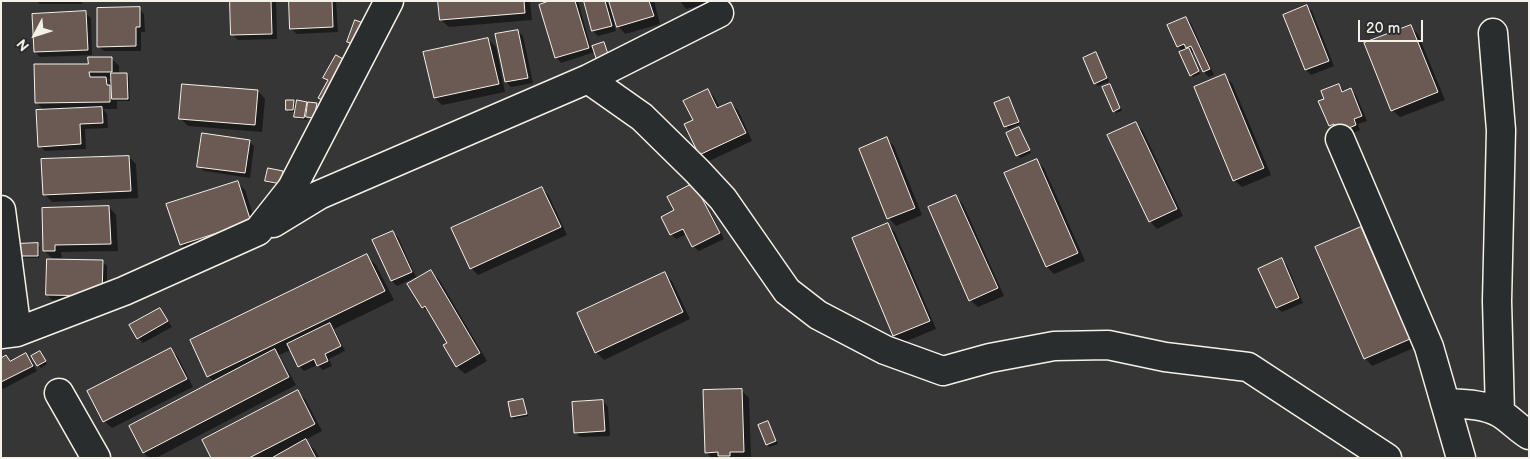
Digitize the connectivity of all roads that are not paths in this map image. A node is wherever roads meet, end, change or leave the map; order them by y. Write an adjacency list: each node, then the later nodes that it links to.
1 (389, 1): 7 (street)
2 (719, 13): 4 (street)
3 (1493, 33): 11 (street)
4 (588, 80): 7 (street); 14 (street)
5 (1340, 139): 10 (street)
6 (1, 210): 8 (street)
7 (258, 231): 8 (street)
8 (9, 333)
9 (59, 393): 13 (street)
10 (1445, 403): 11 (street); 15 (street)
11 (1500, 413): 12 (street)
12 (1529, 435)
13 (96, 458)
14 (1387, 458)
15 (1461, 458)

